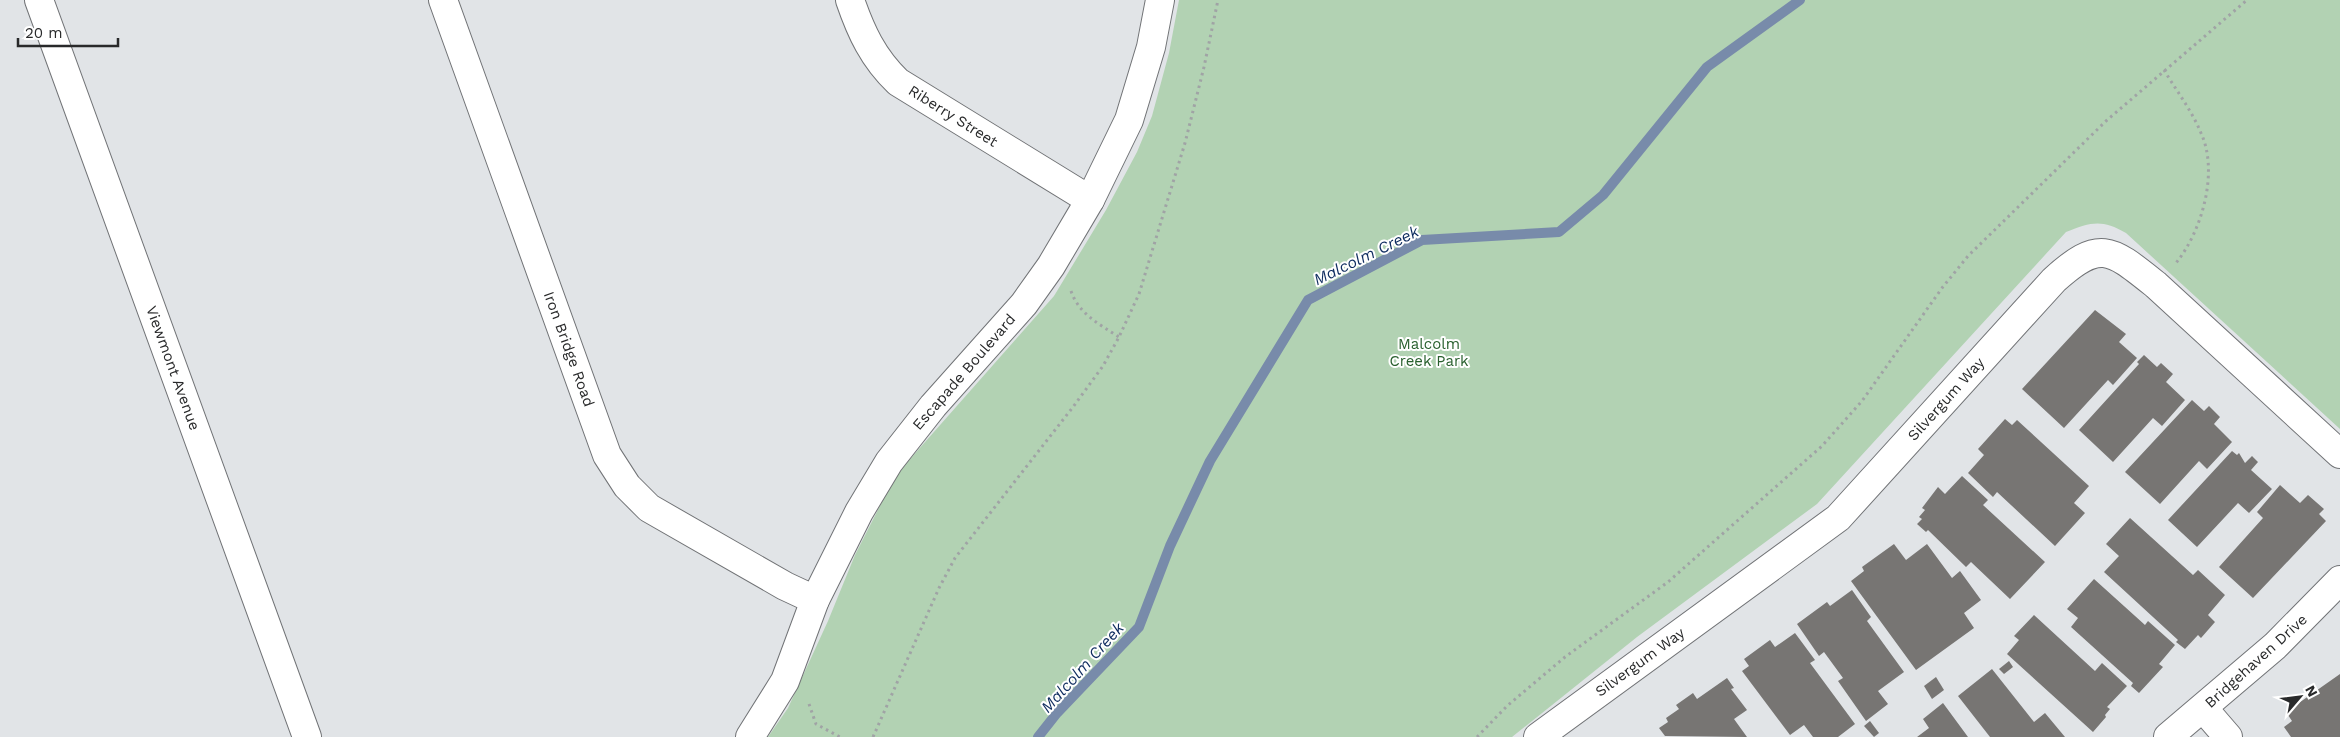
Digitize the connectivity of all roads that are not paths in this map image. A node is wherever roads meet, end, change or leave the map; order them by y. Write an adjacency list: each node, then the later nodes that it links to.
1 (39, 0): 10 (street, Viewmont Avenue)
2 (443, 0): 8 (street, Iron Bridge Road)
3 (850, 0): 5 (street, Riberry Street)
4 (1160, 0): 5 (street, Escapade Boulevard)
5 (1090, 200): 8 (street, Escapade Boulevard)
6 (2340, 454): 12 (street, Silvergum Way)
7 (2340, 580): 9 (street, Bridgehaven Drive)
8 (816, 600): 11 (street, Escapade Boulevard)
9 (2203, 708): 13 (street, Bridgehaven Drive); 14 (street)
10 (307, 737)
11 (750, 737)
12 (1538, 737)
13 (2168, 737)
14 (2228, 737)

